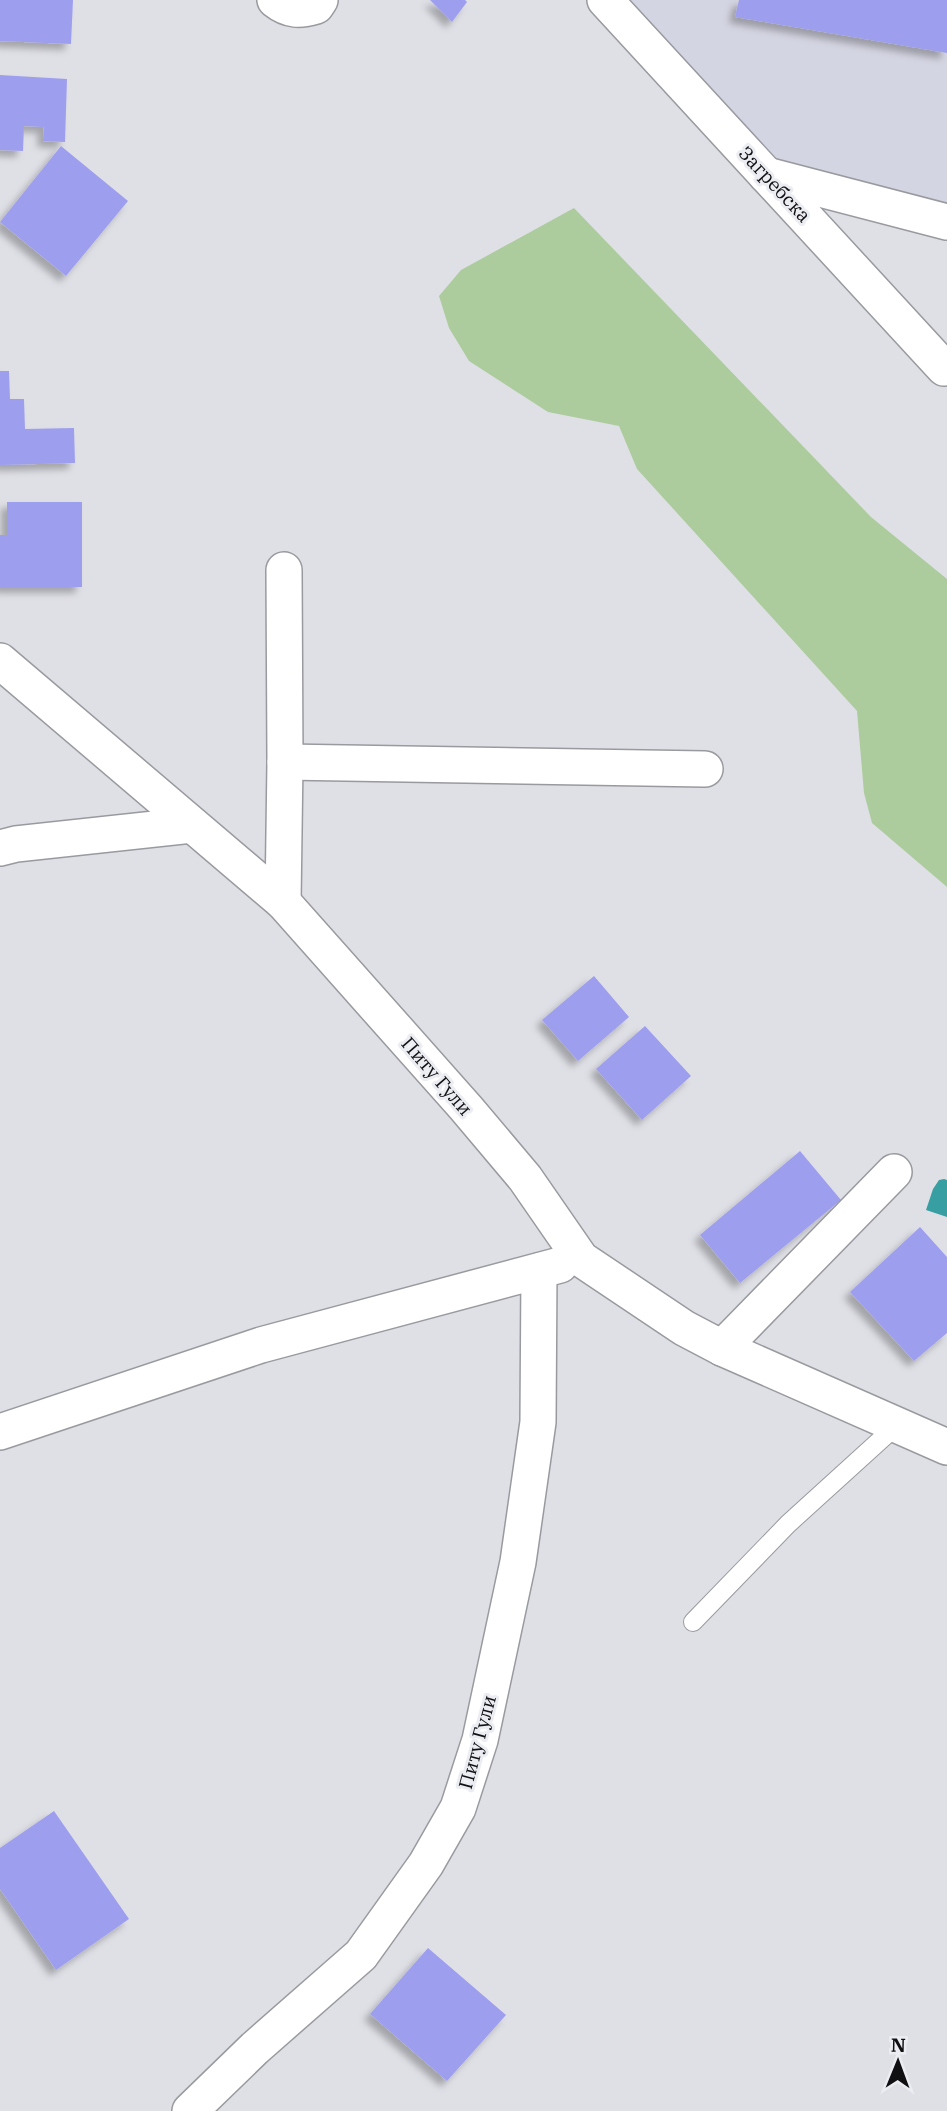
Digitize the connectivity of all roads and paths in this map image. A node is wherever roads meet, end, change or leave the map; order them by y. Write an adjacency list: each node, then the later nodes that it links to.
1 (275, 0): 2 (street)
2 (320, 0)
3 (605, 0): 4 (street, Загребска)
4 (766, 175): 5 (street); 6 (street, Загребска)
5 (947, 222)
6 (944, 368)
7 (284, 570): 9 (street)
8 (0, 662): 11 (street, Питу Гули)
9 (285, 762): 10 (street); 13 (street)
10 (705, 769)
11 (192, 825): 12 (street); 13 (street, Питу Гули)
12 (0, 848)
13 (283, 902): 15 (street, Питу Гули)
14 (894, 1172): 17 (street)
15 (581, 1259): 16 (street); 17 (street, Питу Гули)
16 (539, 1271): 19 (street); 22 (street, Питу Гули)
17 (722, 1348): 18 (street, Питу Гули)
18 (897, 1424): 20 (street, Питу Гули); 21 (lane)
19 (0, 1432)
20 (947, 1447)
21 (693, 1622)
22 (190, 2111)

